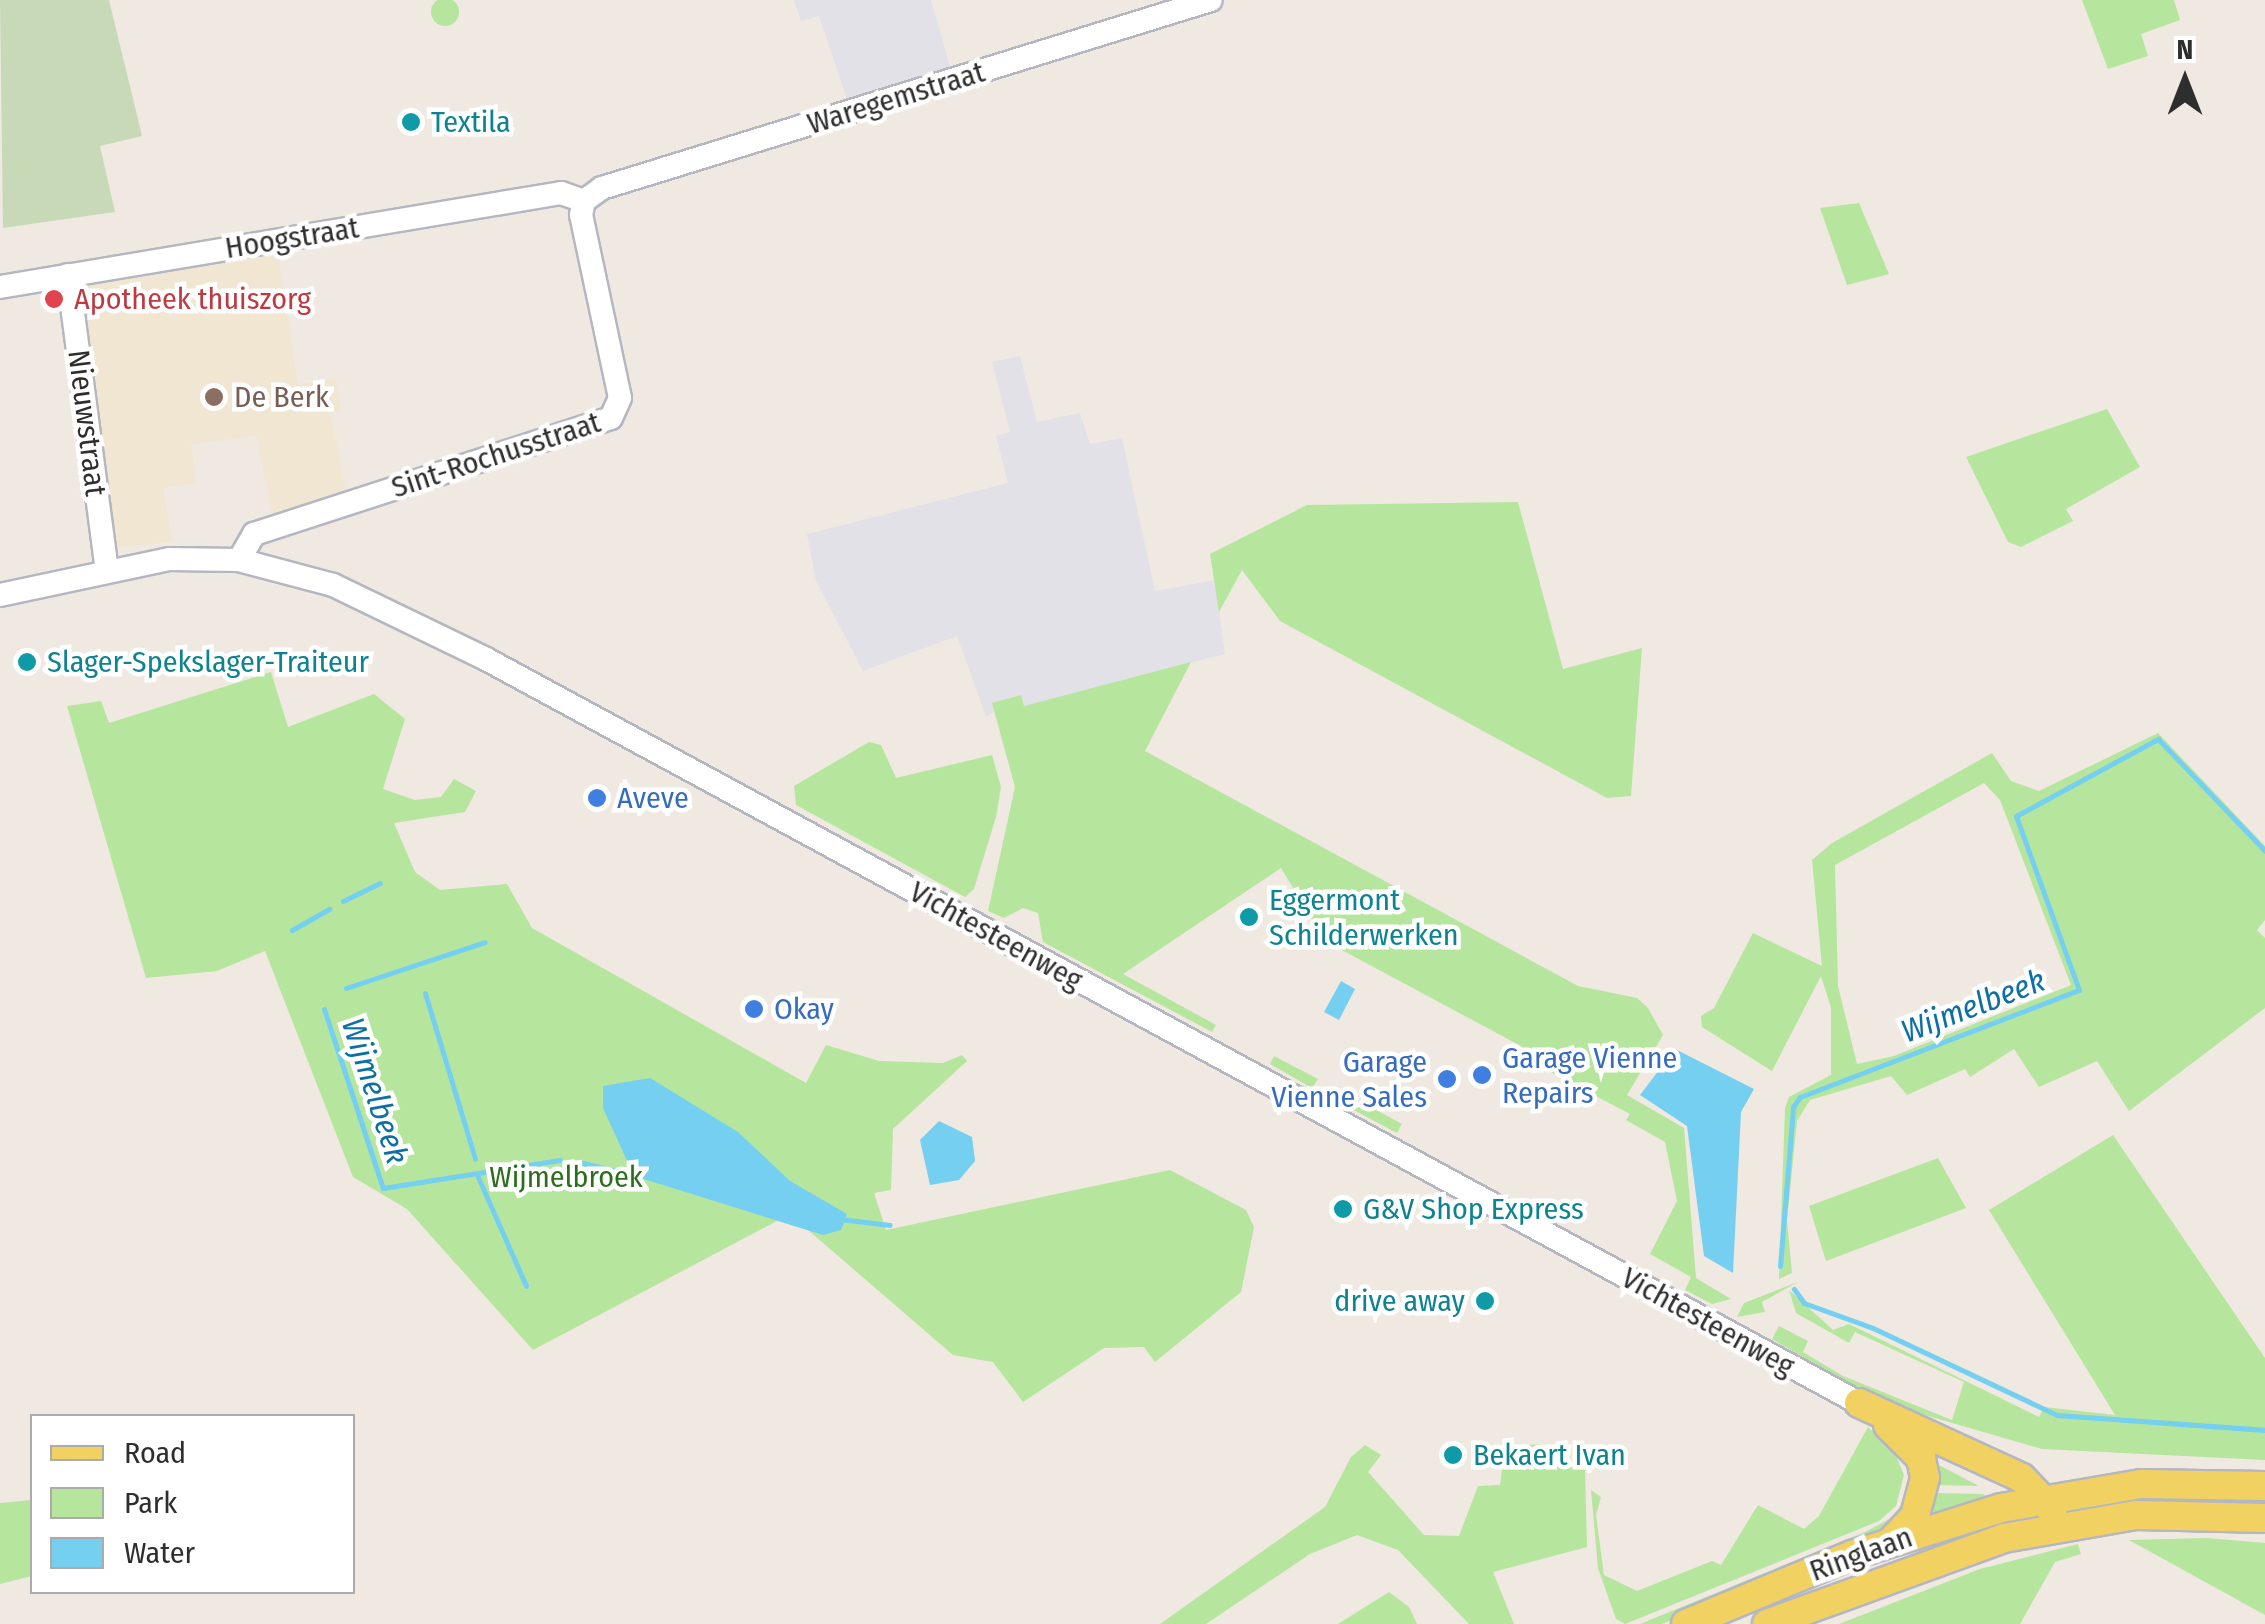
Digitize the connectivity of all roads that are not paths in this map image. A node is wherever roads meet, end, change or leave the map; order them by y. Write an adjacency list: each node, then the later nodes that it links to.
1 (1211, 0): 2 (street, Waregemstraat)
2 (584, 201): 3 (street, Hoogstraat); 5 (street, Sint-Rochusstraat)
3 (68, 275): 4 (street, Hoogstraat); 6 (street, Nieuwstraat)
4 (0, 287)
5 (239, 560): 6 (street, Vichtesteenweg); 8 (street, Vichtesteenweg)
6 (107, 570): 7 (street, Vichtesteenweg)
7 (0, 595)
8 (1859, 1404): 10 (main road); 13 (main road)
9 (2265, 1486): 10 (main road)
10 (2040, 1500): 12 (main road); 13 (main road, Ringlaan)
11 (2265, 1518): 12 (main road)
12 (2071, 1524): 15 (main road, Ringlaan)
13 (1892, 1541): 14 (main road, Ringlaan)
14 (1686, 1624)
15 (1767, 1624)

